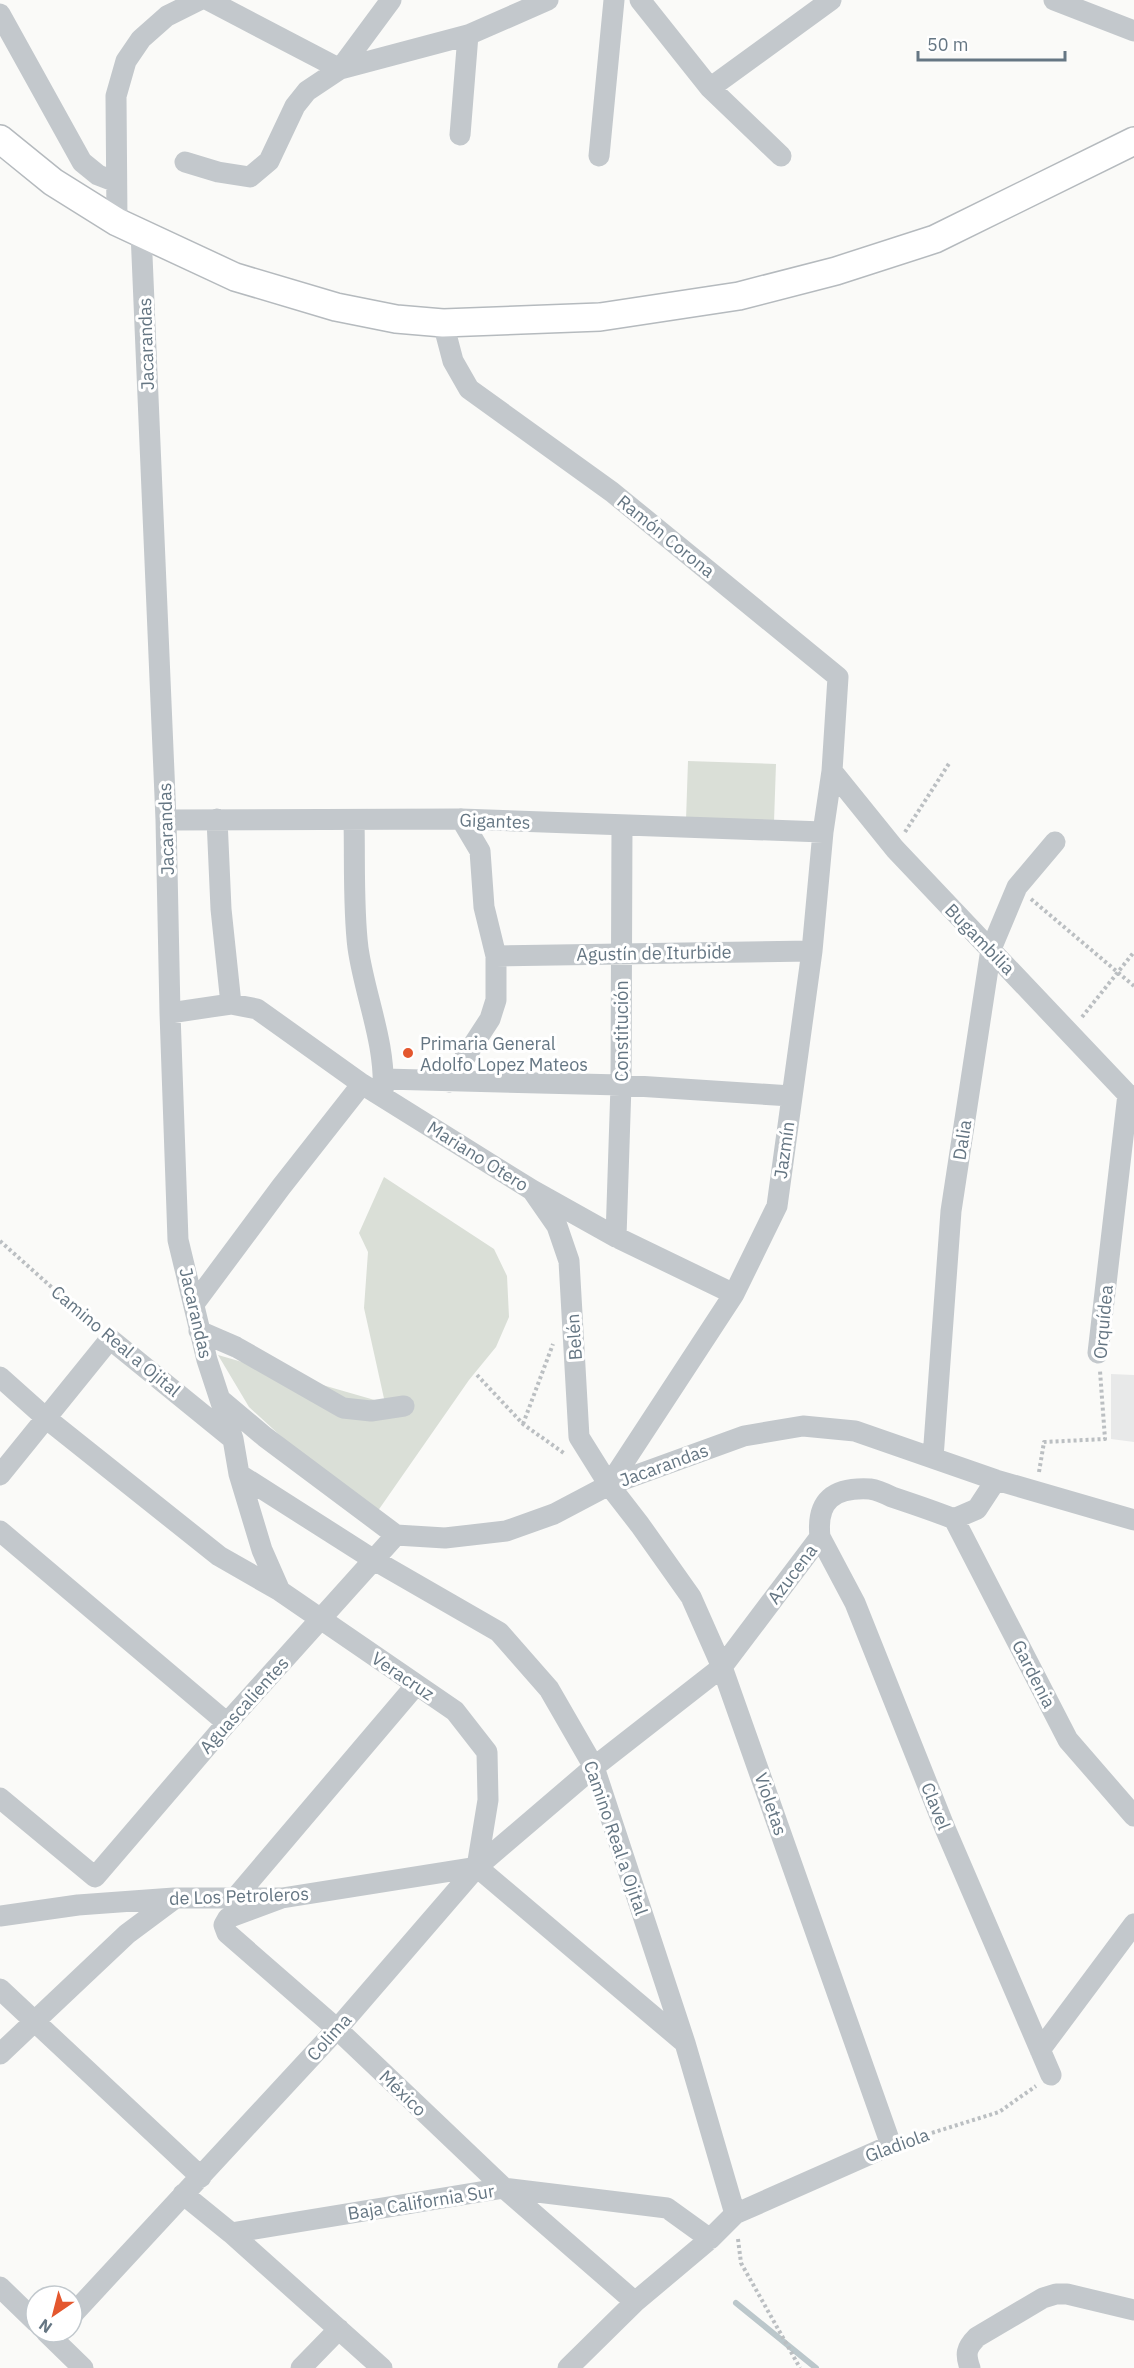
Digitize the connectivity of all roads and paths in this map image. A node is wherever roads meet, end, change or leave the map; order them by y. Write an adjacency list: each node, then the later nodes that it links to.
1 (199, 0): 20 (street, Jacarandas)
2 (207, 0): 12 (street)
3 (391, 0): 12 (street)
4 (548, 0): 11 (street)
5 (614, 0): 17 (street)
6 (640, 0): 13 (street)
7 (831, 0): 13 (street)
8 (1054, 0): 10 (street)
9 (0, 14): 20 (street)
10 (1134, 31)
11 (468, 35): 12 (street); 14 (street)
12 (340, 69): 19 (street)
13 (710, 88): 18 (street)
14 (460, 135)
15 (0, 139): 21 (main road)
16 (1134, 141): 22 (main road)
17 (599, 156)
18 (781, 156)
19 (185, 162)
20 (116, 183): 21 (street, Jacarandas)
21 (129, 227): 22 (main road); 27 (street, Jacarandas)
22 (442, 323): 24 (street, Ramón Corona)
23 (950, 762): 32 (path)
24 (832, 771): 30 (street, Jazmín); 32 (street, Bugambilia)
25 (217, 819): 27 (street, Gigantes); 28 (street, Gigantes); 41 (street)
26 (461, 819): 28 (street, Gigantes); 29 (street, Gigantes); 38 (street)
27 (166, 820): 42 (street, Jacarandas)
28 (354, 820): 47 (street)
29 (622, 825): 30 (street, Gigantes); 37 (street, Constitución)
30 (823, 831): 35 (street, Jazmín)
31 (1054, 842): 33 (street, Dalia)
32 (895, 849): 34 (street, Bugambilia)
33 (1017, 887): 34 (street, Dalia); 39 (path)
34 (991, 949): 43 (street, Bugambilia); 67 (street, Dalia)
35 (812, 951): 37 (street, Agustín de Iturbide); 48 (street, Jazmín)
36 (1134, 952): 39 (path)
37 (621, 953): 38 (street, Agustín de Iturbide); 46 (street, Constitución)
38 (496, 956): 44 (street)
39 (1117, 972): 40 (path); 43 (path)
40 (1134, 986)
41 (231, 1004): 42 (street, Mariano Otero); 45 (street, Mariano Otero)
42 (170, 1013): 54 (street, Jacarandas)
43 (1070, 1032): 49 (street, Bugambilia)
44 (449, 1082): 46 (street); 47 (street)
45 (362, 1084): 47 (street, Mariano Otero); 54 (street)
46 (621, 1085): 48 (street); 51 (street, Constitución)
47 (384, 1088): 50 (street, Mariano Otero)
48 (791, 1096): 53 (street, Jazmín)
49 (1131, 1098): 58 (street, Orquídea)
50 (532, 1190): 51 (street, Mariano Otero); 71 (street, Belén)
51 (616, 1237): 53 (street, Mariano Otero)
52 (0, 1241): 57 (path, Camino Real a Ojital)
53 (734, 1294): 71 (street, Jazmín)
54 (194, 1304): 55 (street, Jacarandas)
55 (199, 1331): 61 (street, Jacarandas); 62 (street)
56 (556, 1338): 64 (path)
57 (110, 1339): 63 (street); 65 (street, Camino Real a Ojital)
58 (1098, 1353): 72 (path, Orquídea)
59 (477, 1375): 64 (path)
60 (0, 1377): 63 (street, Veracruz)
61 (221, 1400): 65 (street); 76 (street)
62 (404, 1406)
63 (47, 1419): 69 (street); 79 (street, Veracruz)
64 (523, 1424): 66 (path)
65 (233, 1439): 68 (street)
66 (571, 1458)
67 (933, 1458): 70 (street, Jacarandas); 71 (street, Jacarandas)
68 (239, 1474): 78 (street, Camino Real a Ojital); 79 (street)
69 (0, 1475)
70 (996, 1480): 72 (street, Jacarandas); 73 (street)
71 (609, 1485): 76 (street, Jacarandas); 81 (street, Violetas)
72 (1036, 1491): 74 (street, Jacarandas)
73 (954, 1519): 77 (street, Azucena); 86 (street, Gardenia)
74 (1134, 1520)
75 (0, 1532): 83 (street)
76 (396, 1535): 78 (street, Aguascalientes)
77 (820, 1537): 81 (street, Azucena); 97 (street, Clavel)
78 (374, 1560): 80 (street, Aguascalientes); 84 (street, Camino Real a Ojital)
79 (280, 1591): 80 (street, Veracruz)
80 (321, 1620): 82 (street, Veracruz); 83 (street, Aguascalientes)
81 (722, 1666): 84 (street, Azucena); 100 (street, Violetas)
82 (416, 1685): 87 (street, Veracruz); 88 (street)
83 (227, 1723): 85 (street, Aguascalientes)
84 (594, 1767): 87 (street, Colima); 96 (street, Camino Real a Ojital)
85 (0, 1798)
86 (1134, 1816)
87 (477, 1867): 90 (street, de Los Petroleros); 95 (street, Colima); 96 (street)
88 (236, 1897): 89 (street, de Los Petroleros); 90 (street, de Los Petroleros)
89 (174, 1898): 91 (street, de Los Petroleros); 94 (street)
90 (282, 1898): 95 (street, México)
91 (0, 1916)
92 (1134, 1924): 97 (street)
93 (0, 1989): 94 (street)
94 (33, 2023): 98 (street); 101 (street)
95 (337, 2029): 101 (street, Colima); 102 (street, México)
96 (685, 2043): 104 (street, Camino Real a Ojital)
97 (1040, 2050): 99 (street, Clavel)
98 (0, 2054)
99 (1051, 2075): 100 (path, Gladiola)
100 (891, 2145): 104 (street, Gladiola)
101 (201, 2177): 103 (street, Colima)
102 (504, 2188): 105 (street, Baja California Sur); 106 (street, Baja California Sur); 109 (street, México)
103 (183, 2194): 105 (street); 108 (street, Colima)
104 (737, 2212): 106 (street); 118 (path)
105 (231, 2233): 112 (street)
106 (710, 2240): 109 (street)
107 (0, 2287): 110 (street)
108 (84, 2302)
109 (635, 2302): 117 (street)
110 (24, 2310)
111 (1134, 2310): 119 (street)
112 (339, 2329): 115 (street); 116 (street)
113 (60, 2344): 114 (street)
114 (83, 2368)
115 (301, 2368)
116 (382, 2368)
117 (568, 2368)
118 (800, 2368)
119 (970, 2368)

